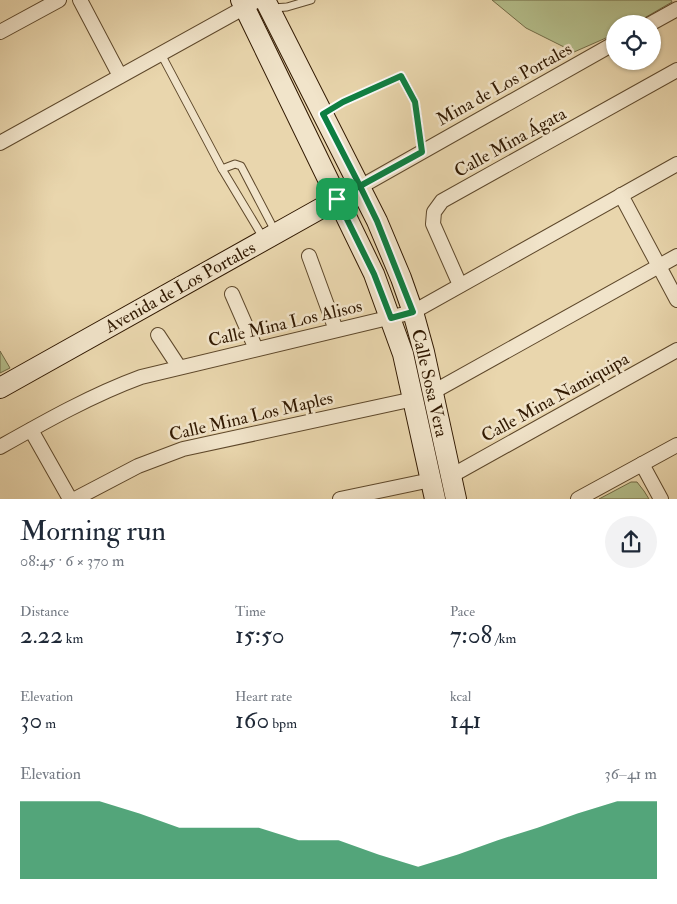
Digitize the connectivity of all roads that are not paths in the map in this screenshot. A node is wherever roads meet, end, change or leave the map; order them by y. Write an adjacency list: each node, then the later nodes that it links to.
1 (59, 0): 7 (street)
2 (80, 0): 11 (street)
3 (311, 0): 4 (lane)
4 (255, 3): 9 (street); 12 (main road, Calle Sosa Vera); 19 (main road)
5 (677, 9): 6 (street)
6 (661, 18)
7 (0, 32)
8 (606, 49): 14 (street, Mina de Los Portales)
9 (161, 54): 11 (street); 16 (lane)
10 (677, 70): 24 (street, Calle Mina Ágata)
11 (120, 76): 13 (street)
12 (323, 114): 14 (lane); 17 (main road, Calle Sosa Vera)
13 (0, 143)
14 (422, 152): 17 (street, Mina de Los Portales)
15 (677, 164): 18 (street, Calle Mina Los Alisos)
16 (222, 169): 20 (lane); 20 (lane)
17 (360, 186): 19 (main road, Avenida de Los Portales); 27 (main road, Calle Sosa Vera)
18 (621, 195): 23 (street); 24 (street, Calle Mina Los Alisos)
19 (337, 199): 20 (main road, Avenida de Los Portales); 28 (main road)
20 (270, 236): 34 (main road, Avenida de Los Portales)
21 (309, 256): 29 (street)
22 (677, 256): 23 (street)
23 (658, 267): 26 (street); 35 (street)
24 (460, 285): 27 (street, Calle Mina Los Alisos)
25 (232, 294): 31 (street)
26 (677, 300)
27 (413, 312): 28 (street, Calle Mina Los Alisos); 35 (main road, Calle Sosa Vera)
28 (391, 318): 29 (street, Calle Mina Los Alisos); 36 (main road)
29 (336, 330): 31 (street, Calle Mina Los Alisos)
30 (158, 335): 33 (street)
31 (256, 349): 33 (street, Calle Mina Los Alisos)
32 (677, 350): 41 (street, Calle Mina Namiquipa)
33 (179, 367): 37 (street, Calle Mina Los Alisos)
34 (0, 388)
35 (433, 392): 41 (main road, Calle Sosa Vera)
36 (414, 399): 42 (main road); 44 (street, Calle Mina Los Maples)
37 (31, 430): 39 (street, Calle Mina Los Alisos); 43 (street)
38 (677, 445): 40 (street)
39 (0, 447)
40 (642, 464): 47 (street); 48 (street)
41 (452, 476): 46 (main road, Calle Sosa Vera)
42 (433, 490): 45 (street)
43 (70, 499)
44 (75, 499)
45 (340, 499)
46 (456, 499)
47 (578, 499)
48 (660, 499)

